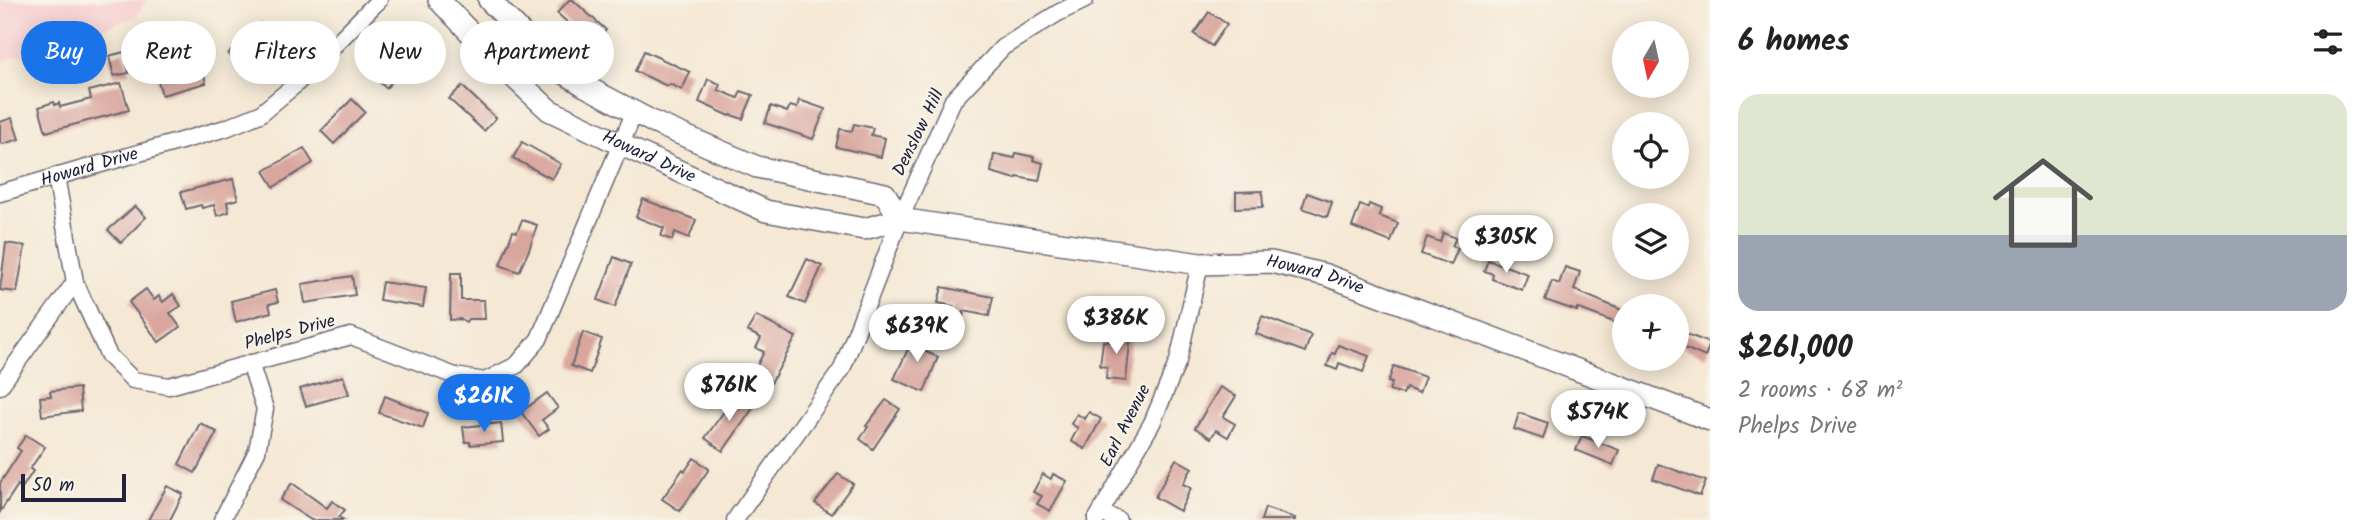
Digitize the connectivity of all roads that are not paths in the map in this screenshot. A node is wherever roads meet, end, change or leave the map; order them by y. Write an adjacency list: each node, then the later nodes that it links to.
1 (379, 0): 7 (street, Howard Drive)
2 (439, 0): 6 (street, Howard Drive)
3 (489, 0): 5 (street, Howard Drive)
4 (1085, 0): 9 (street, Denslow Hill)
5 (634, 113): 6 (street, Phelps Drive); 9 (street, Howard Drive)
6 (622, 145): 9 (street, Howard Drive); 12 (street, Phelps Drive)
7 (55, 176): 8 (street, Howard Drive); 11 (street, Phelps Drive)
8 (0, 193)
9 (900, 219): 10 (street, Howard Drive); 17 (street, Denslow Hill)
10 (1200, 264): 14 (street, Howard Drive); 15 (street, Earl Avenue)
11 (75, 282): 12 (street, Phelps Drive); 13 (street)
12 (250, 363): 16 (street)
13 (0, 386)
14 (1710, 420)
15 (1098, 517): 18 (street)
16 (222, 520)
17 (736, 520)
18 (1118, 520)

